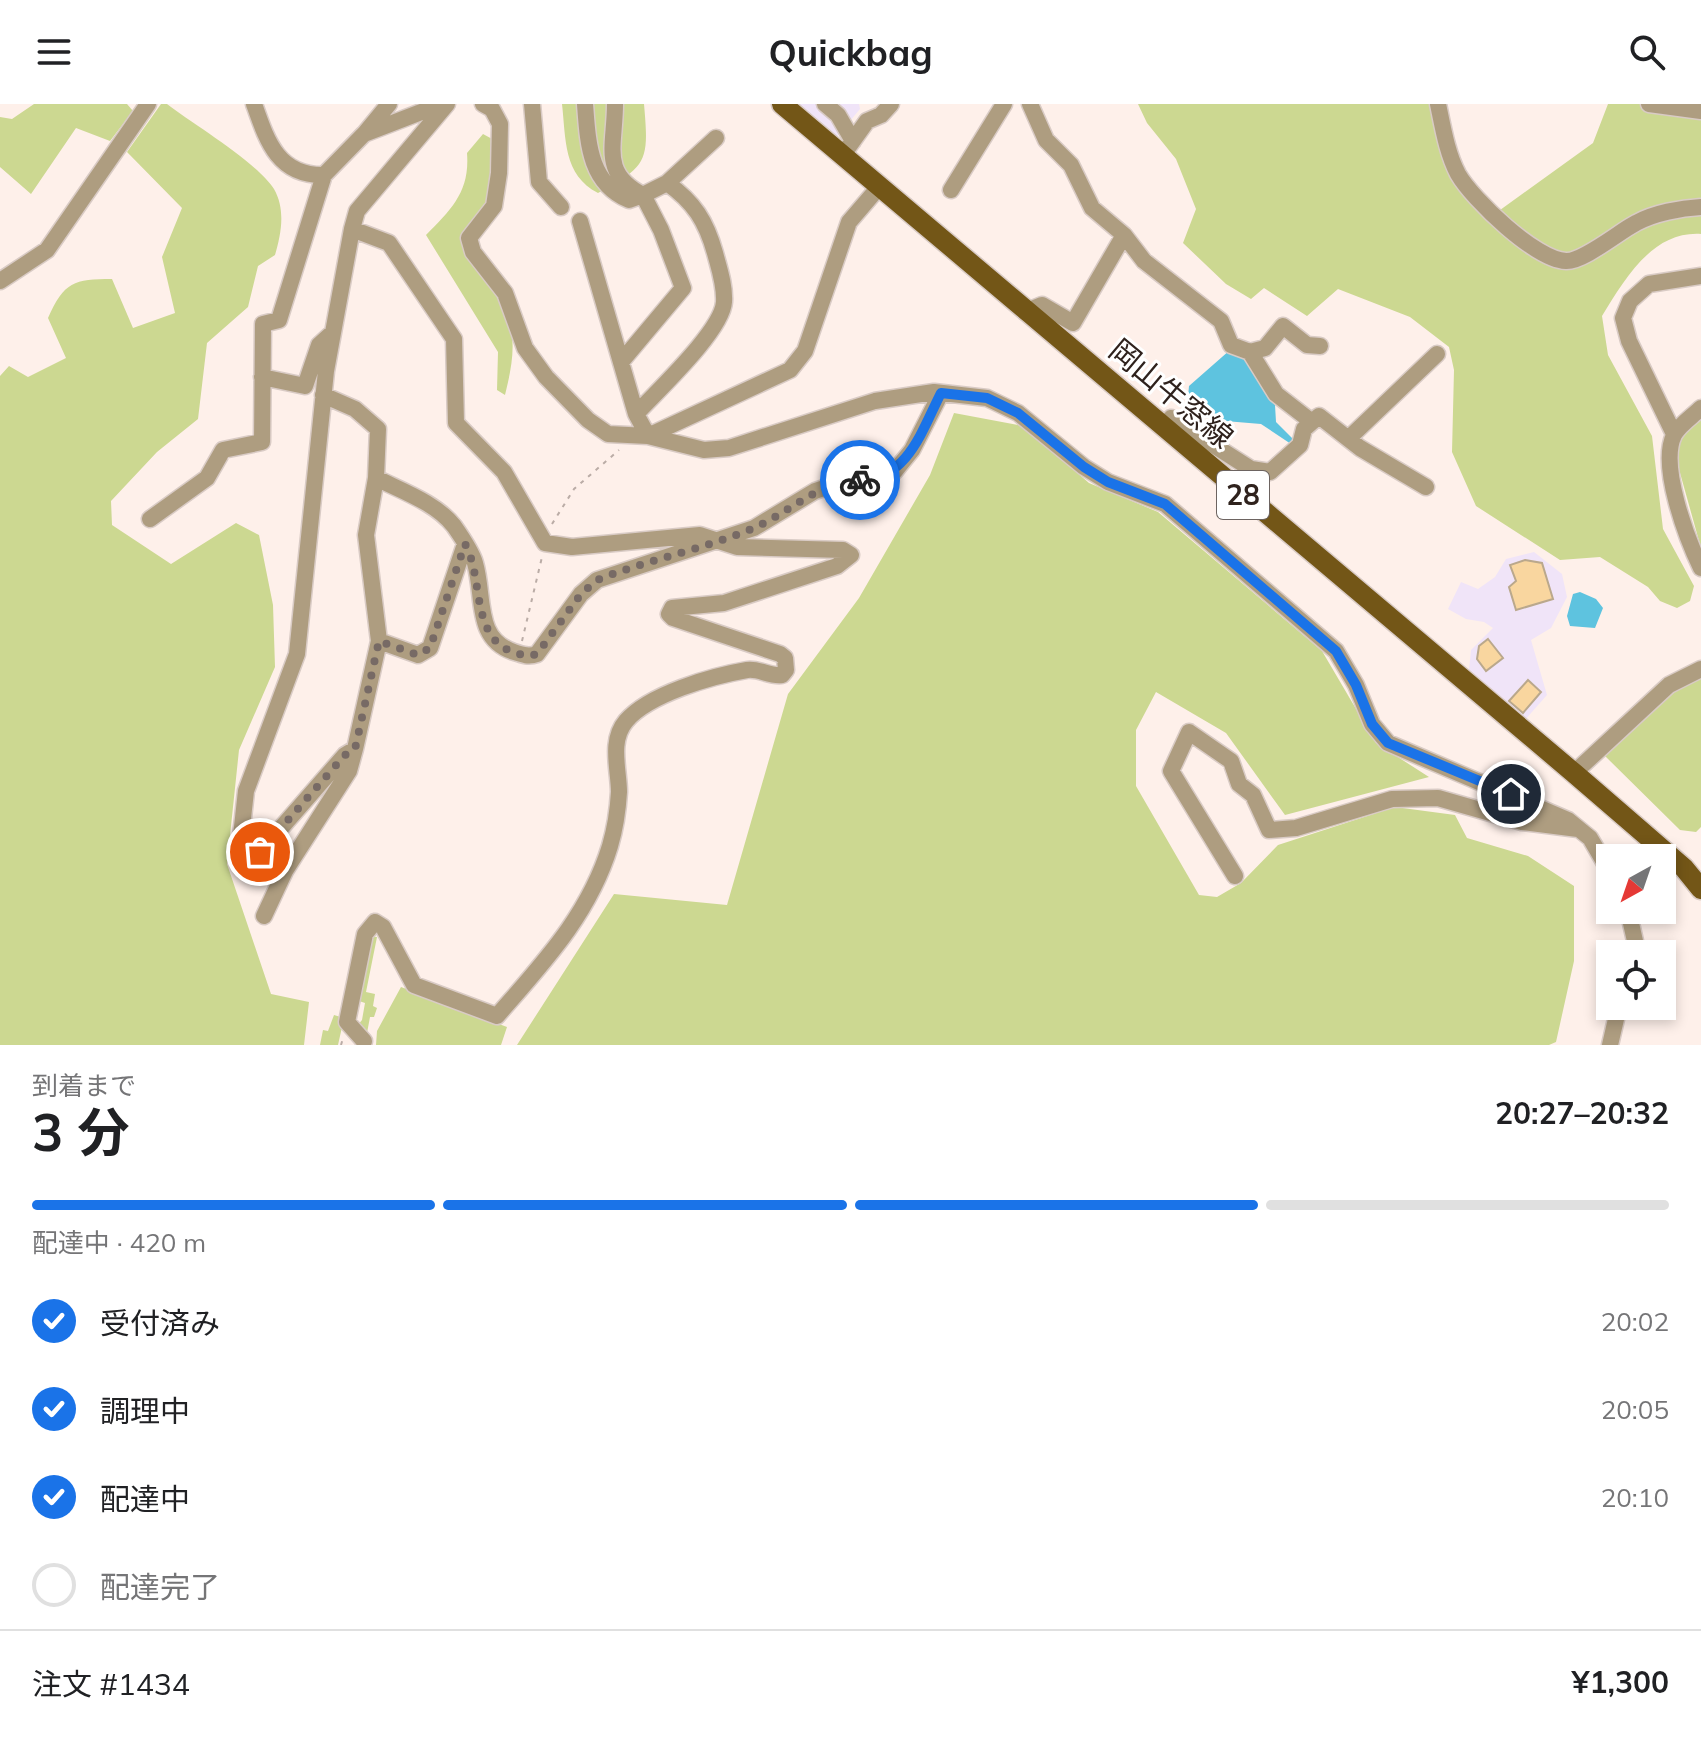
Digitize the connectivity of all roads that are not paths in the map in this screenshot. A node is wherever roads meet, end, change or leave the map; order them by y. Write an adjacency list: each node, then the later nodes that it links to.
1 (148, 104): 32 (street)
2 (254, 104): 20 (street)
3 (389, 104): 17 (street)
4 (445, 104): 17 (street); 29 (street)
5 (483, 104): 48 (street)
6 (532, 104): 25 (street)
7 (585, 104): 24 (street)
8 (615, 104): 24 (street)
9 (782, 104): 19 (main road, 岡山牛窓線 / 28)
10 (825, 104): 19 (street)
11 (891, 104): 19 (street)
12 (1004, 104): 23 (street)
13 (1030, 104): 30 (street)
14 (1438, 104): 26 (street)
15 (1649, 104): 16 (street)
16 (1701, 111)
17 (364, 134): 20 (street)
18 (716, 138): 21 (street)
19 (848, 148): 22 (main road, 岡山牛窓線 / 28)
20 (324, 175): 40 (street)
21 (667, 183): 24 (street); 44 (street)
22 (879, 187): 34 (main road, 岡山牛窓線 / 28); 48 (street)
23 (951, 190)
24 (643, 195): 39 (street)
25 (561, 207)
26 (1694, 207): 27 (street)
27 (1701, 218)
28 (580, 221): 39 (street)
29 (352, 229): 35 (street); 53 (street)
30 (1124, 235): 34 (street); 37 (street)
31 (1697, 276): 33 (street); 47 (street)
32 (0, 281)
33 (1701, 292)
34 (1025, 312): 46 (main road, 岡山牛窓線 / 28)
35 (331, 334): 40 (street); 42 (street)
36 (1320, 346): 37 (street)
37 (1250, 352): 45 (street)
38 (1437, 354): 49 (street)
39 (621, 362): 44 (street)
40 (262, 377): 52 (street)
41 (941, 393): 48 (street); 53 (street); 60 (street)
42 (323, 395): 50 (street); 58 (street)
43 (1701, 408): 47 (street)
44 (636, 414): 48 (street)
45 (1312, 422): 46 (street); 49 (street)
46 (1163, 427): 59 (main road, 岡山牛窓線 / 28)
47 (1674, 434): 55 (street)
48 (648, 436)
49 (1349, 438): 51 (street)
50 (376, 478): 54 (street); 56 (street)
51 (1426, 487)
52 (150, 519)
53 (723, 540): 54 (street); 66 (street)
54 (465, 544): 56 (street)
55 (1701, 568)
56 (379, 641): 58 (street)
57 (1701, 669): 59 (street)
58 (355, 749): 64 (street)
59 (1574, 773): 63 (main road, 岡山牛窓線 / 28)
60 (1580, 829): 61 (street); 62 (street)
61 (1596, 848)
62 (1235, 876)
63 (1701, 889)
64 (264, 916)
65 (1616, 1020): 67 (street)
66 (364, 1041)
67 (1610, 1045)

